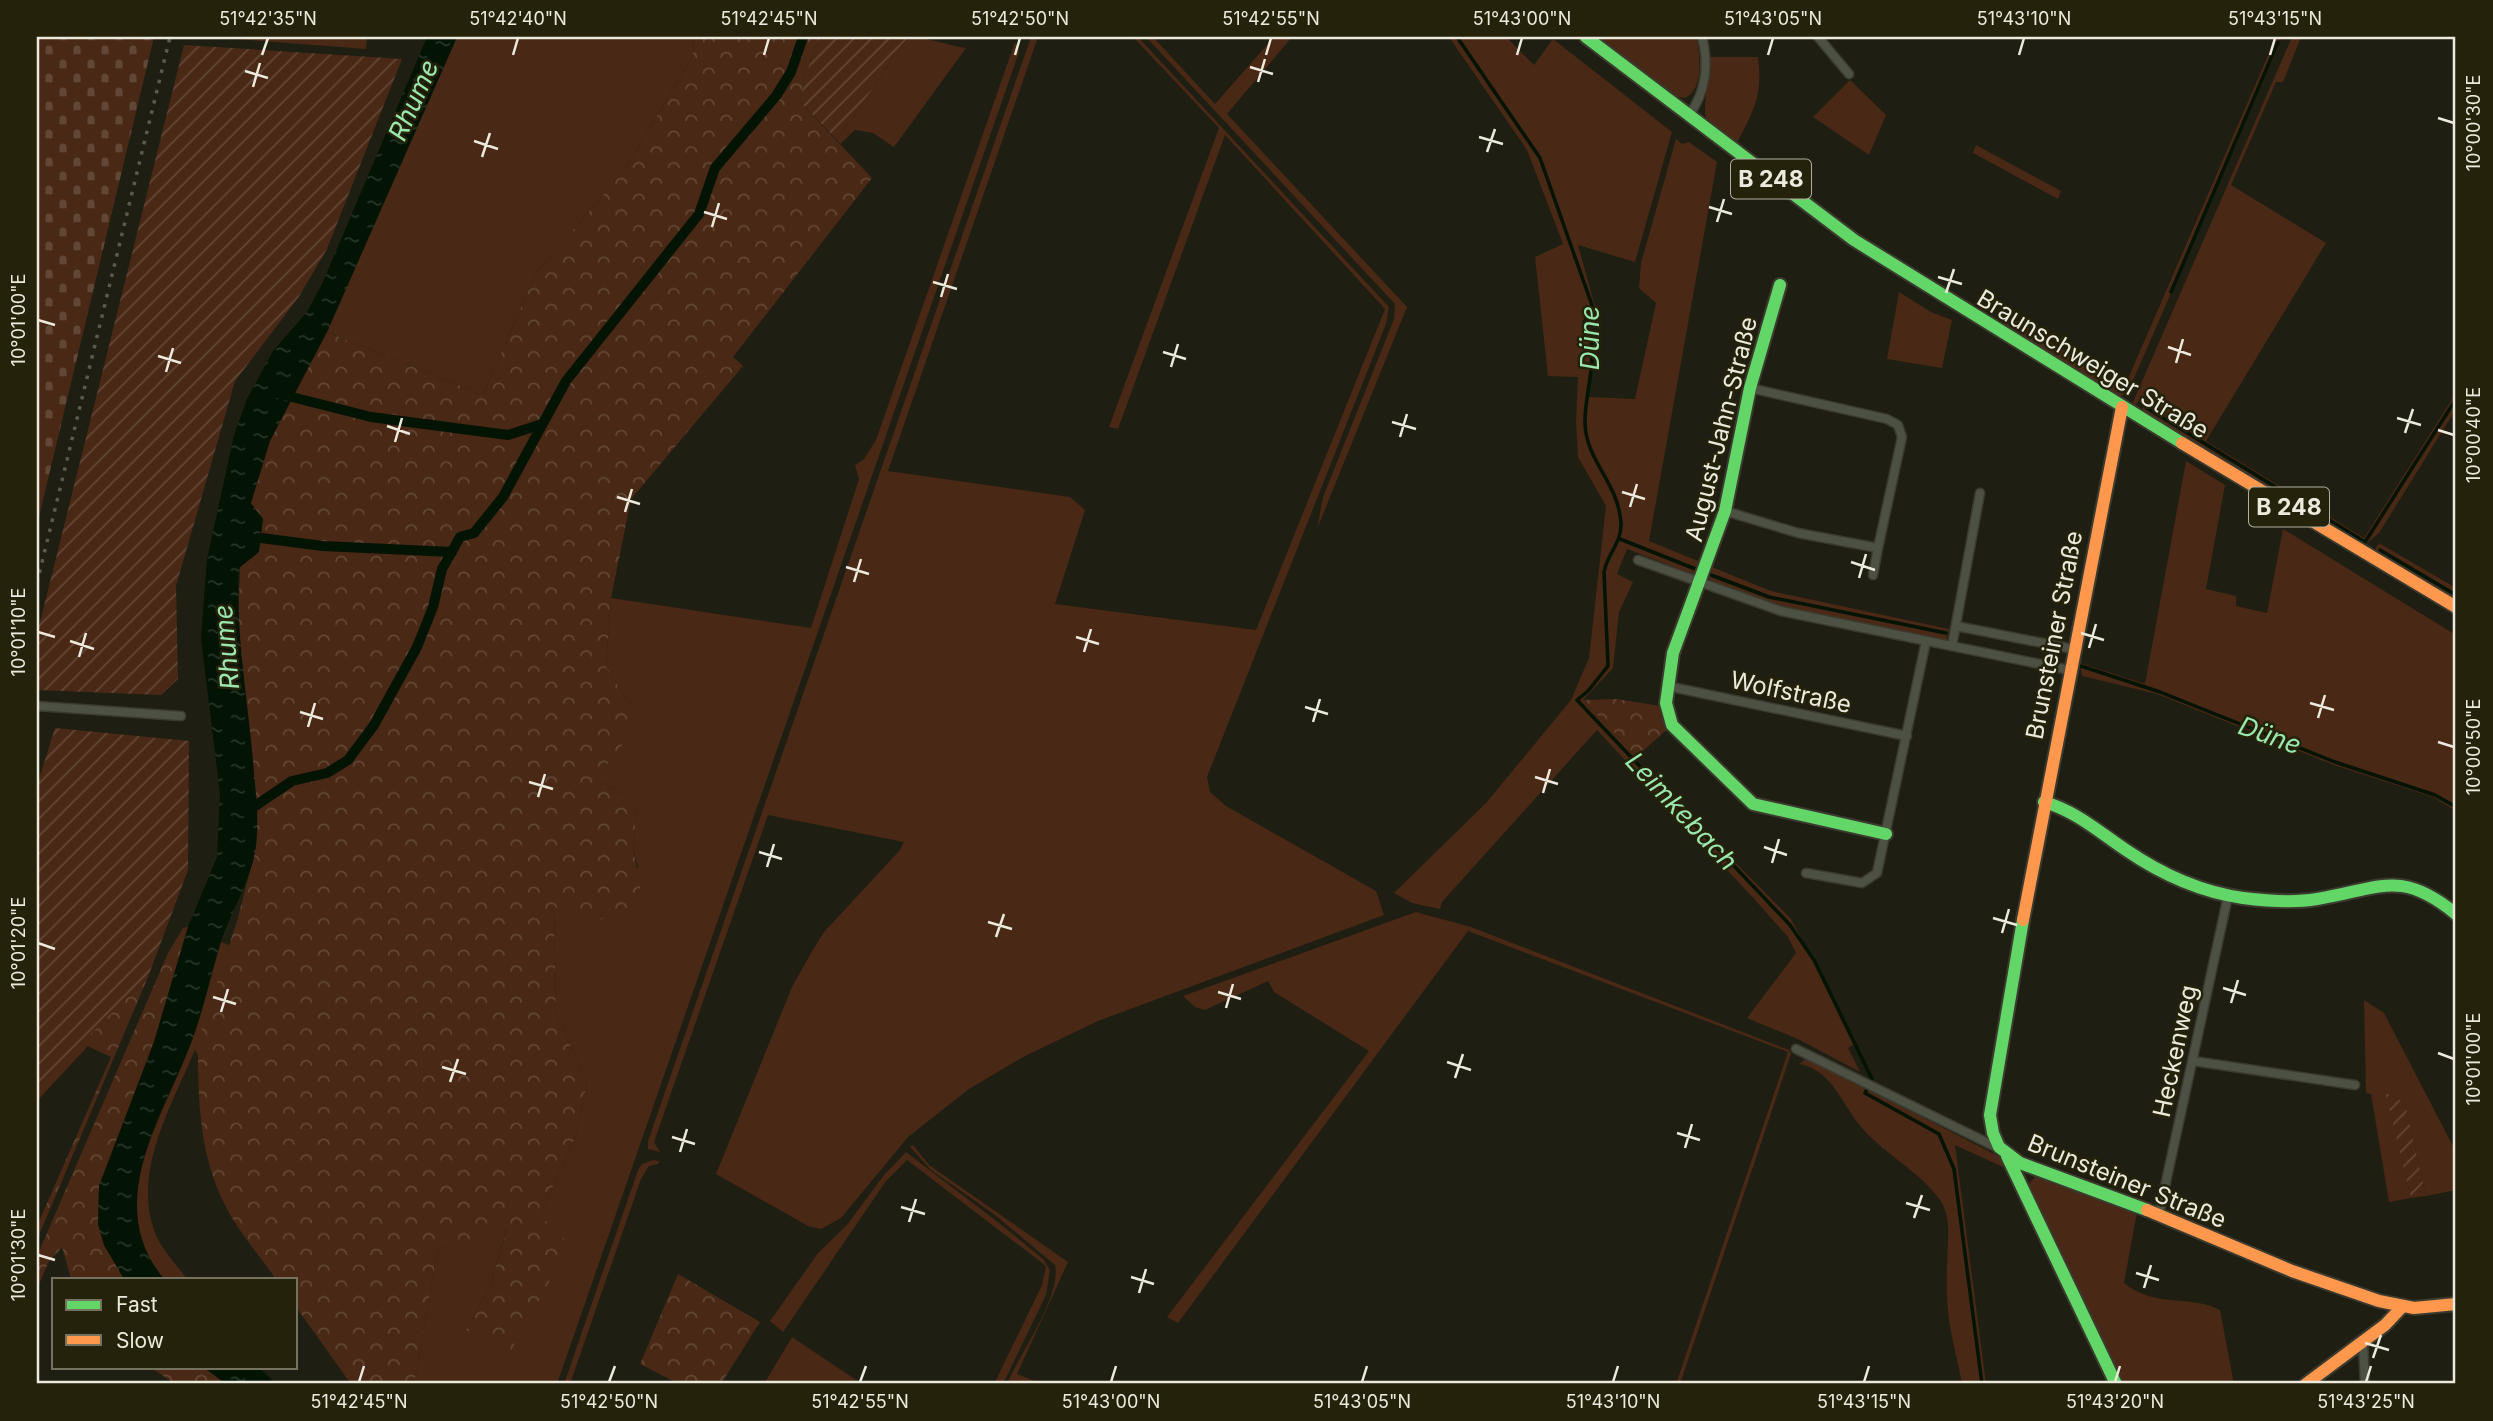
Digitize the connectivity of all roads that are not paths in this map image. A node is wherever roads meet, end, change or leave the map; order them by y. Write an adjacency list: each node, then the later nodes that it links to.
1 (1586, 37): 5 (street, Braunschweiger Straße / B 248)
2 (1702, 37): 5 (street)
3 (1818, 37): 4 (street)
4 (1849, 74)
5 (1689, 115): 8 (street, Braunschweiger Straße / B 248)
6 (1780, 285): 7 (street, August-Jahn-Straße)
7 (1750, 388): 10 (street, August-Jahn-Straße); 11 (street)
8 (2122, 407): 15 (street, Braunschweiger Straße / B 248); 19 (street, Brunsteiner Straße)
9 (1980, 493): 16 (street)
10 (1725, 511): 11 (street); 14 (street, August-Jahn-Straße)
11 (1878, 548): 13 (street)
12 (1638, 560): 14 (street)
13 (1873, 575)
14 (1700, 583): 17 (street); 21 (street, August-Jahn-Straße)
15 (2456, 607)
16 (1956, 626): 18 (street); 19 (street)
17 (1926, 641): 18 (street); 24 (street)
18 (1952, 646): 20 (street)
19 (2073, 649): 20 (street, Brunsteiner Straße)
20 (2069, 670): 25 (street, Brunsteiner Straße)
21 (1667, 686): 24 (street, Wolfstraße); 26 (street, August-Jahn-Straße)
22 (37, 706): 23 (street)
23 (181, 716)
24 (1907, 736): 26 (street)
25 (2044, 802): 28 (street); 33 (street, Brunsteiner Straße)
26 (1886, 834): 27 (street)
27 (1806, 873)
28 (2228, 896): 29 (street); 31 (street, Heckenweg)
29 (2456, 914)
30 (1796, 1049): 33 (street)
31 (2193, 1061): 32 (street); 34 (street, Heckenweg)
32 (2355, 1085)
33 (2003, 1152): 34 (street, Brunsteiner Straße); 38 (street)
34 (2159, 1214): 36 (street, Brunsteiner Straße)
35 (2456, 1304): 36 (street)
36 (2402, 1307): 37 (street)
37 (2363, 1342): 39 (street); 40 (street)
38 (2116, 1384)
39 (2306, 1384)
40 (2365, 1384)

